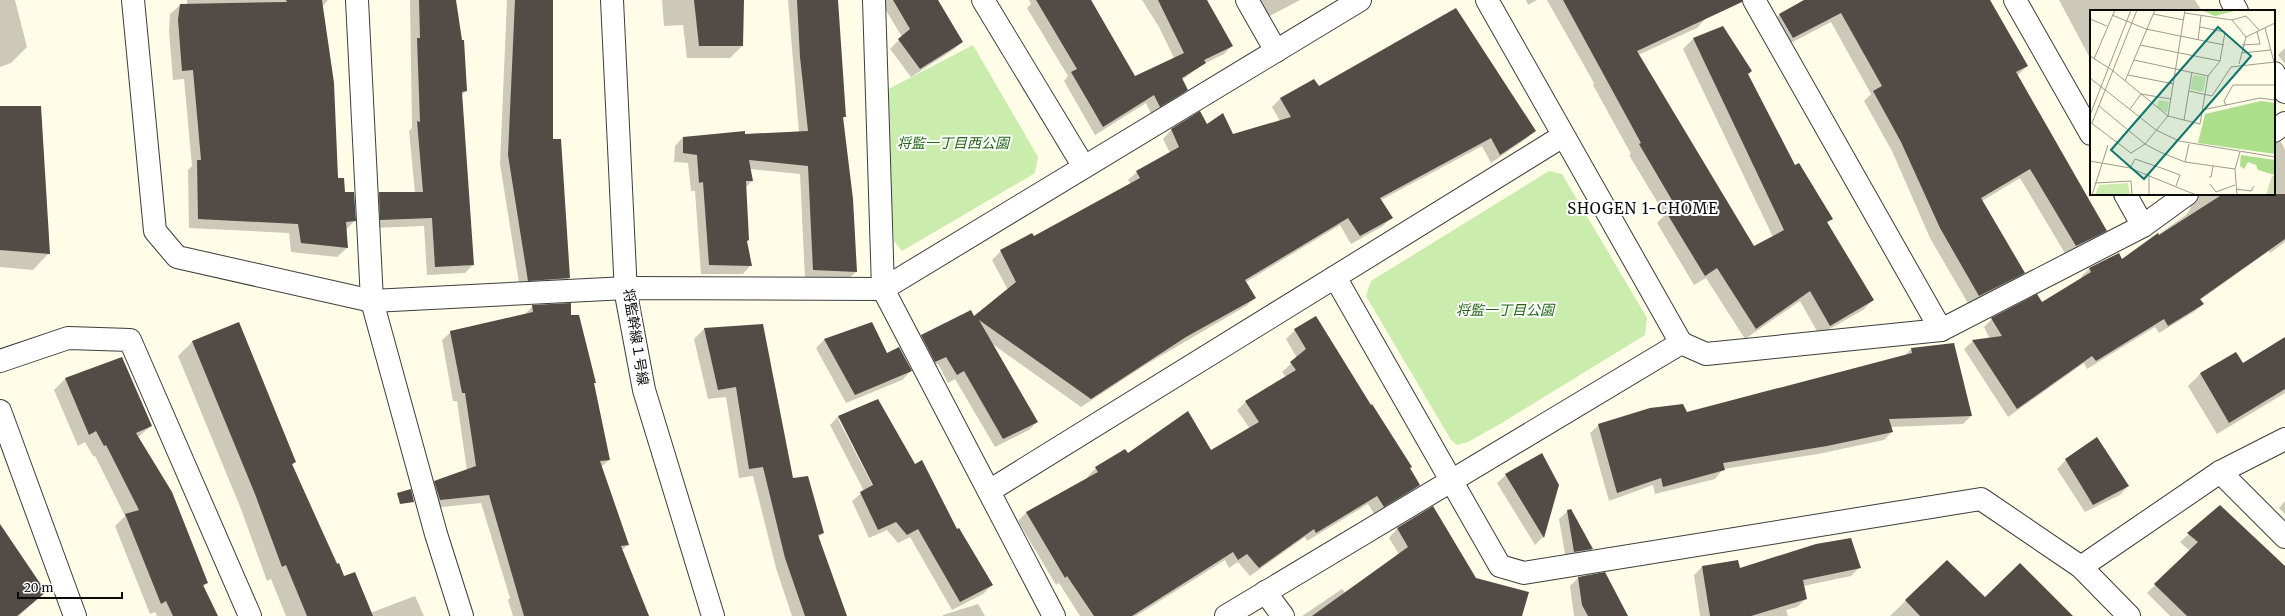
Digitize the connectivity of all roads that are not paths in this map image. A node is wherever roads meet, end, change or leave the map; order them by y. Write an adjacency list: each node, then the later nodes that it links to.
1 (133, 0): 27 (street)
2 (357, 0): 27 (street)
3 (612, 0): 25 (street, 将監幹線１号線)
4 (874, 0): 26 (street)
5 (983, 0): 20 (street)
6 (1247, 0): 13 (street)
7 (1360, 0): 13 (street)
8 (1487, 0): 19 (street)
9 (1754, 0): 28 (street)
10 (2015, 0): 18 (street)
11 (2231, 0): 12 (street)
12 (2236, 10)
13 (1276, 51): 20 (street)
14 (2275, 75): 15 (street)
15 (2285, 92)
16 (2285, 123): 17 (street)
17 (2275, 130)
18 (2090, 132)
19 (1564, 136): 24 (street); 29 (street)
20 (1084, 167): 26 (street)
21 (2126, 195): 23 (street)
22 (2186, 195): 23 (street)
23 (2143, 226): 28 (street)
24 (1335, 277): 34 (street); 35 (street)
25 (627, 288): 26 (street); 27 (street); 42 (street, 将監幹線１号線)
26 (883, 289): 35 (street)
27 (372, 301): 41 (street)
28 (1941, 330): 29 (street)
29 (1681, 343): 34 (street)
30 (0, 361): 40 (street)
31 (0, 411): 39 (street)
32 (2285, 439): 33 (street)
33 (2220, 472): 36 (street); 37 (street)
34 (1451, 481): 37 (street); 38 (street)
35 (989, 491): 43 (street)
36 (2285, 537)
37 (2081, 567): 46 (street)
38 (1265, 592): 44 (street); 45 (street)
39 (75, 616)
40 (250, 616)
41 (462, 616)
42 (713, 616)
43 (1054, 616)
44 (1226, 616)
45 (1283, 616)
46 (2129, 616)

